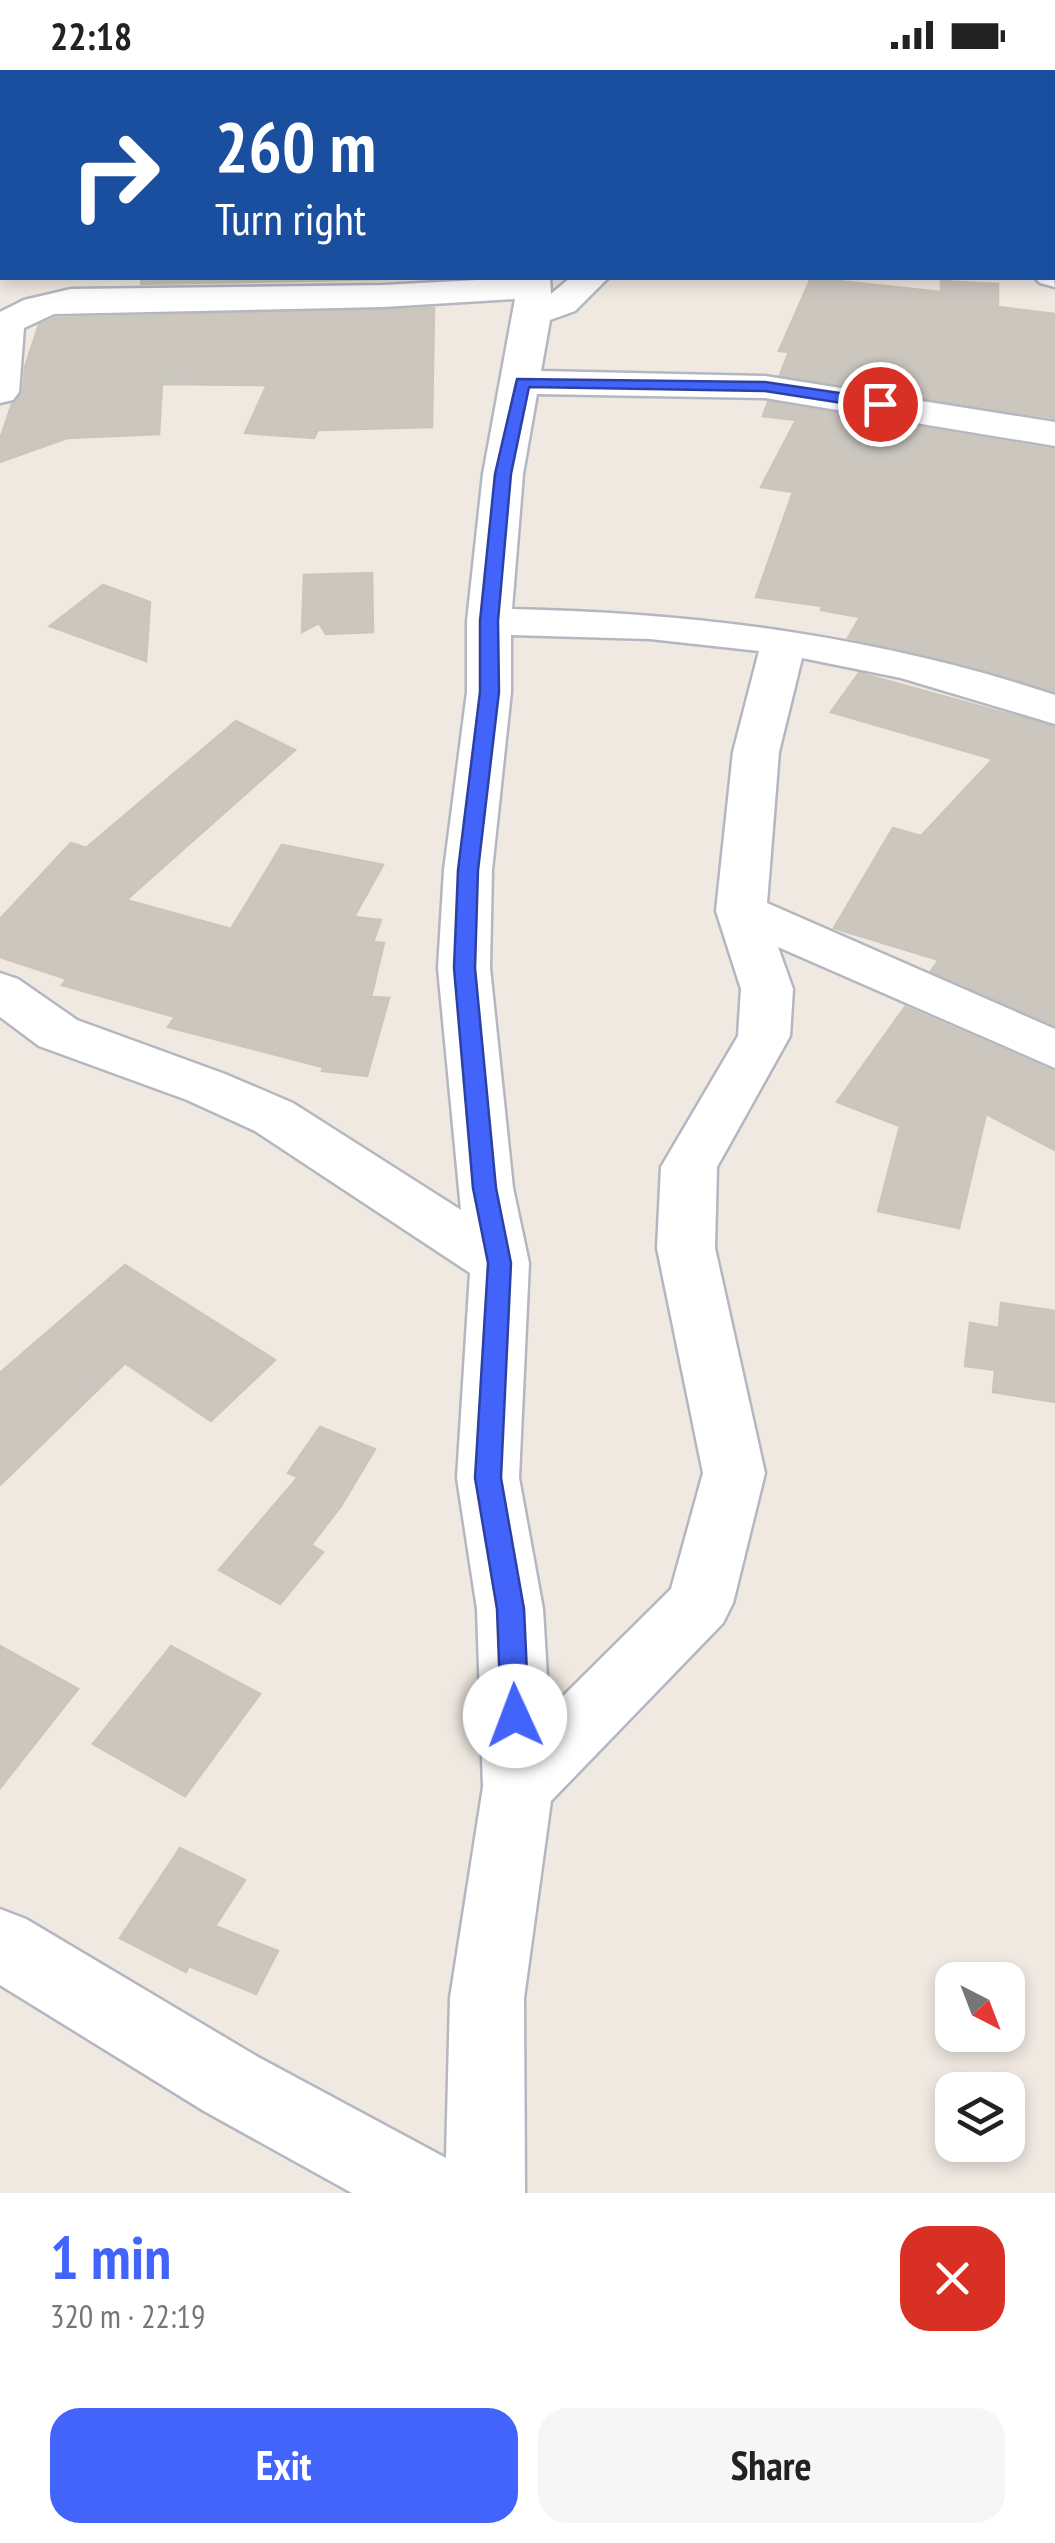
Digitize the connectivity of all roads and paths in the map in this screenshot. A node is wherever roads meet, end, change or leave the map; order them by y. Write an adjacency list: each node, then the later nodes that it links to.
1 (588, 280): 2 (street)
2 (533, 293): 3 (street); 4 (street)
3 (522, 382): 5 (street); 6 (street)
4 (0, 392)
5 (1055, 434)
6 (489, 621): 7 (street); 12 (street)
7 (784, 641): 8 (street); 9 (street)
8 (1055, 710)
9 (741, 910): 11 (street); 13 (street)
10 (0, 991): 12 (street)
11 (1055, 1050)
12 (500, 1263): 13 (street)
13 (518, 1787): 16 (street)
14 (0, 1944): 15 (street)
15 (431, 2193)
16 (485, 2193)

